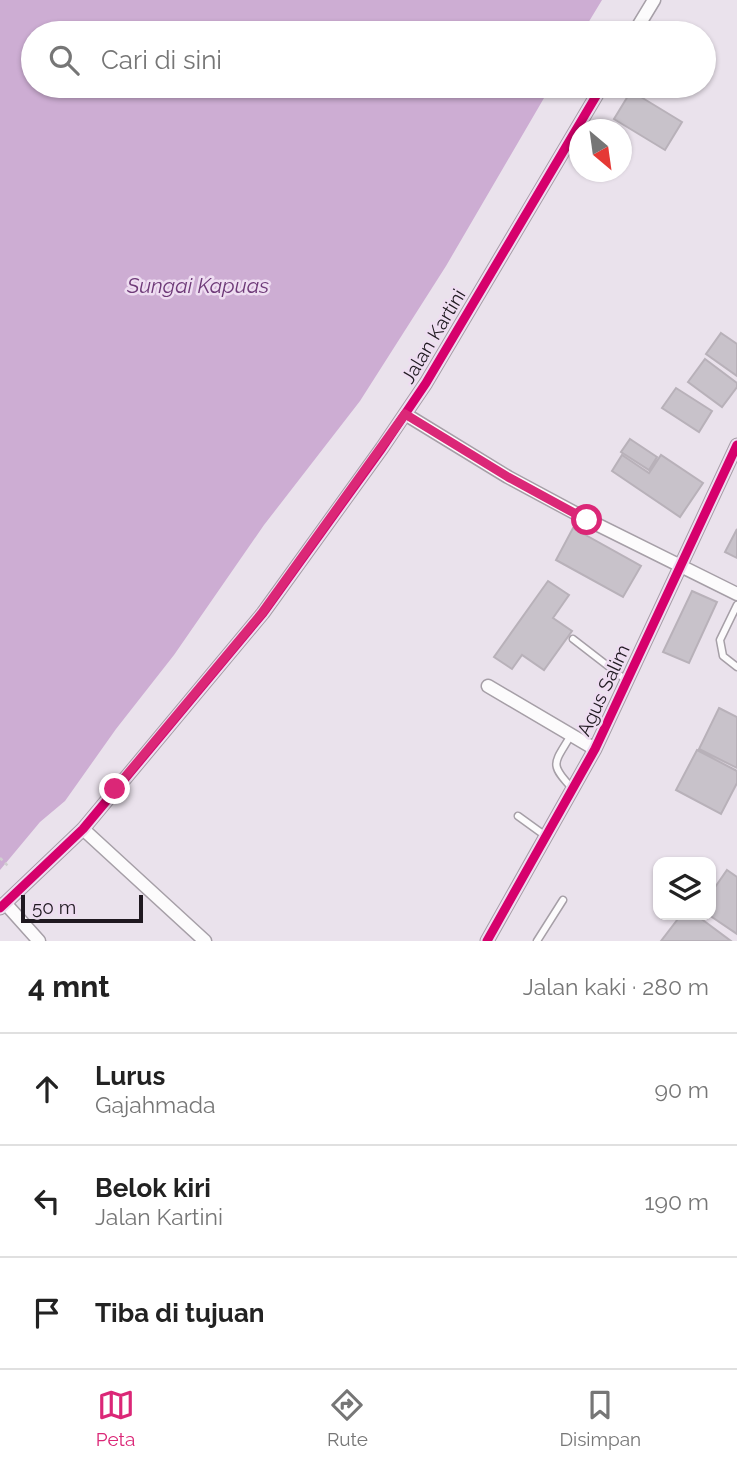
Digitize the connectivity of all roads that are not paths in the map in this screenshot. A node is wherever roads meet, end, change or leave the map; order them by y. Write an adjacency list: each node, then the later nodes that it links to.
1 (654, 0): 2 (street)
2 (641, 21)
3 (595, 98): 4 (street, Jalan Kartini)
4 (405, 414): 6 (street); 17 (street, Jalan Kartini)
5 (737, 445): 6 (street, Agus Salim)
6 (680, 568): 7 (street); 11 (street, Agus Salim)
7 (737, 594)
8 (737, 605): 10 (lane)
9 (573, 639): 11 (lane)
10 (737, 667)
11 (626, 680): 14 (street, Agus Salim)
12 (488, 685): 13 (street)
13 (571, 735): 14 (street); 15 (lane)
14 (595, 749): 15 (street, Agus Salim)
15 (574, 789): 18 (street, Agus Salim)
16 (518, 816): 18 (lane)
17 (83, 829): 20 (street, Jalan Kartini); 22 (street)
18 (547, 837): 23 (street, Agus Salim)
19 (563, 900): 24 (lane)
20 (2, 906): 21 (street)
21 (39, 941)
22 (205, 941)
23 (487, 941)
24 (537, 941)

